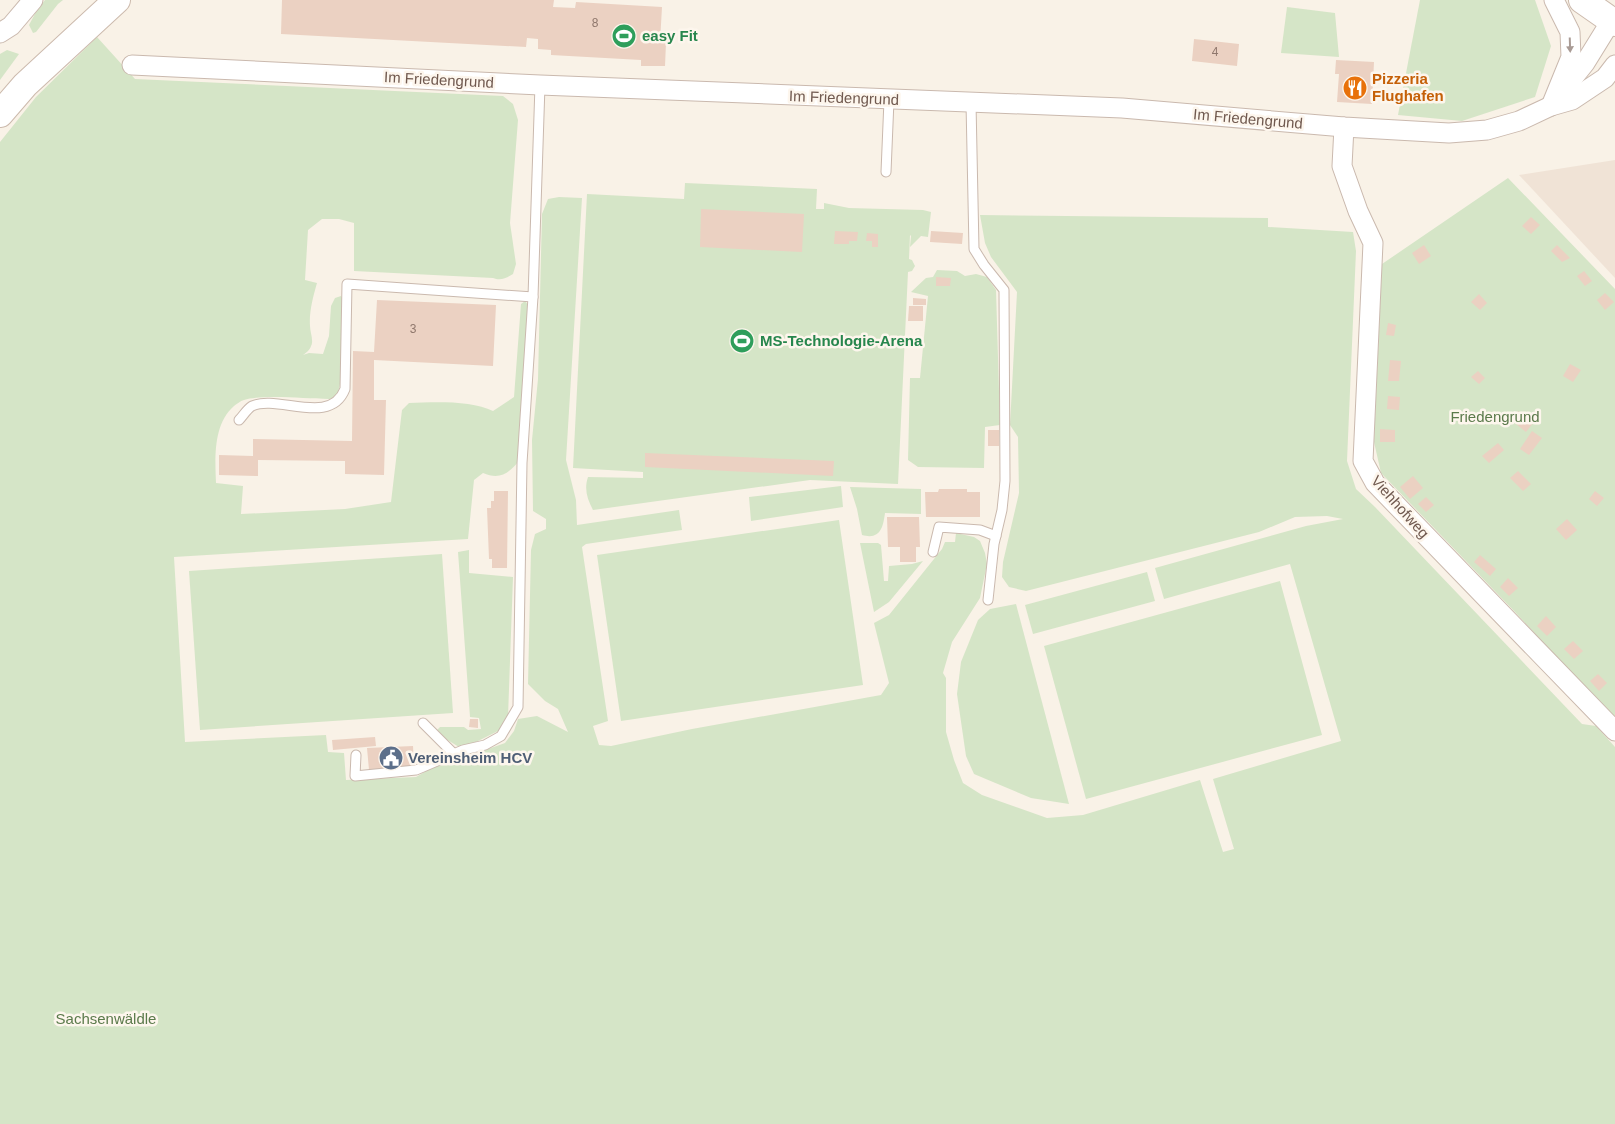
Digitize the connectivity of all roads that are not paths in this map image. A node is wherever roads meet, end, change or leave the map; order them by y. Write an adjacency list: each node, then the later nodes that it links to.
1 (33, 0): 6 (street)
2 (117, 0): 13 (main road)
3 (1554, 0): 12 (street, one-way to 12)
4 (1582, 0): 5 (main road)
5 (1613, 22): 12 (street, Im Friedengrund)
6 (0, 34)
7 (132, 65): 9 (street, Im Friedengrund)
8 (1615, 65): 12 (street, Im Friedengrund)
9 (540, 84): 10 (street, Im Friedengrund); 16 (lane)
10 (889, 100): 11 (street, Im Friedengrund); 15 (lane)
11 (972, 103): 14 (street, Im Friedengrund); 18 (lane)
12 (1551, 106): 14 (street, Im Friedengrund)
13 (0, 114)
14 (1344, 127): 22 (street, Viehhofweg)
15 (886, 172)
16 (533, 297): 17 (lane); 23 (lane)
17 (239, 420)
18 (996, 536): 19 (lane); 20 (lane)
19 (933, 552)
20 (988, 600)
21 (423, 723): 23 (lane)
22 (1615, 731)
23 (454, 754): 24 (lane)
24 (356, 755)

